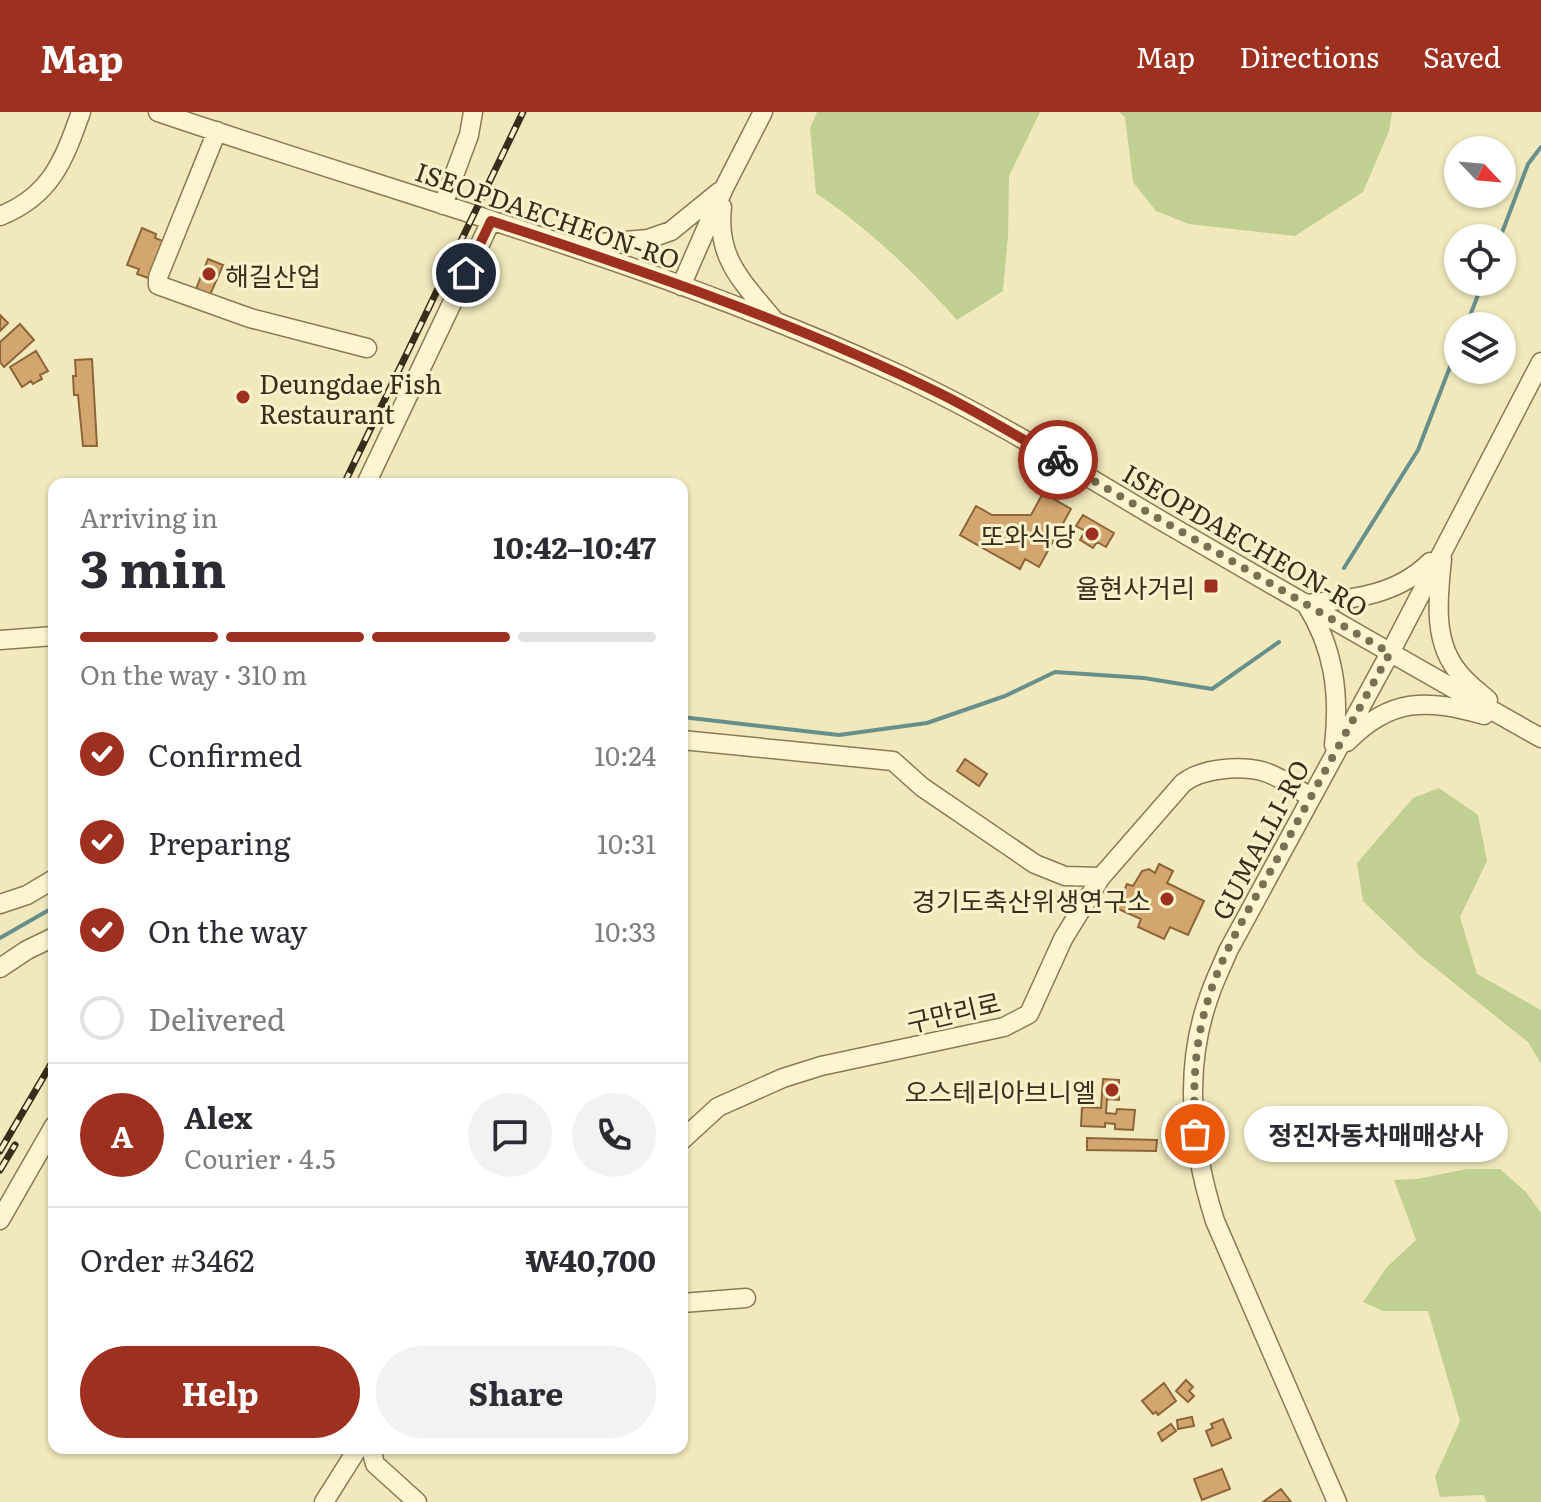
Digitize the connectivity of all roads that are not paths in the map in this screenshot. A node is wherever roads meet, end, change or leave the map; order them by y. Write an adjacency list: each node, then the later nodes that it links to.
1 (81, 112): 8 (street)
2 (158, 112): 5 (street, ISEOPDAECHEON-RO)
3 (473, 112): 7 (street)
4 (763, 112): 6 (street)
5 (217, 131): 7 (street, ISEOPDAECHEON-RO); 13 (street)
6 (724, 188): 10 (street); 11 (street); 12 (street)
7 (443, 205): 9 (street, ISEOPDAECHEON-RO)
8 (0, 216)
9 (491, 221): 10 (street, ISEOPDAECHEON-RO); 15 (street)
10 (566, 245): 11 (street, ISEOPDAECHEON-RO)
11 (681, 286): 12 (street, ISEOPDAECHEON-RO)
12 (775, 321): 17 (street, ISEOPDAECHEON-RO)
13 (367, 348)
14 (1541, 362): 16 (street, GUMALLI-RO)
15 (369, 478)
16 (1444, 548): 17 (street); 20 (street, GUMALLI-RO); 21 (street)
17 (1306, 604): 20 (street, ISEOPDAECHEON-RO); 24 (street)
18 (48, 636): 19 (street)
19 (0, 640)
20 (1390, 653): 21 (street, ISEOPDAECHEON-RO); 24 (street, GUMALLI-RO)
21 (1514, 723): 22 (street, ISEOPDAECHEON-RO); 24 (street)
22 (1541, 738)
23 (688, 741): 26 (street)
24 (1332, 757): 25 (street, GUMALLI-RO)
25 (1311, 797): 26 (street, 구만리로); 41 (street, GUMALLI-RO)
26 (1101, 877): 31 (street, 구만리로)
27 (48, 883): 28 (street)
28 (0, 904)
29 (48, 940): 30 (street)
30 (1, 963)
31 (688, 1134)
32 (48, 1136): 33 (street)
33 (0, 1220)
34 (746, 1298): 35 (street)
35 (688, 1303)
36 (354, 1454): 38 (street)
37 (373, 1456): 38 (street); 40 (street)
38 (345, 1468): 39 (street)
39 (324, 1502)
40 (417, 1502)
41 (1337, 1502)

